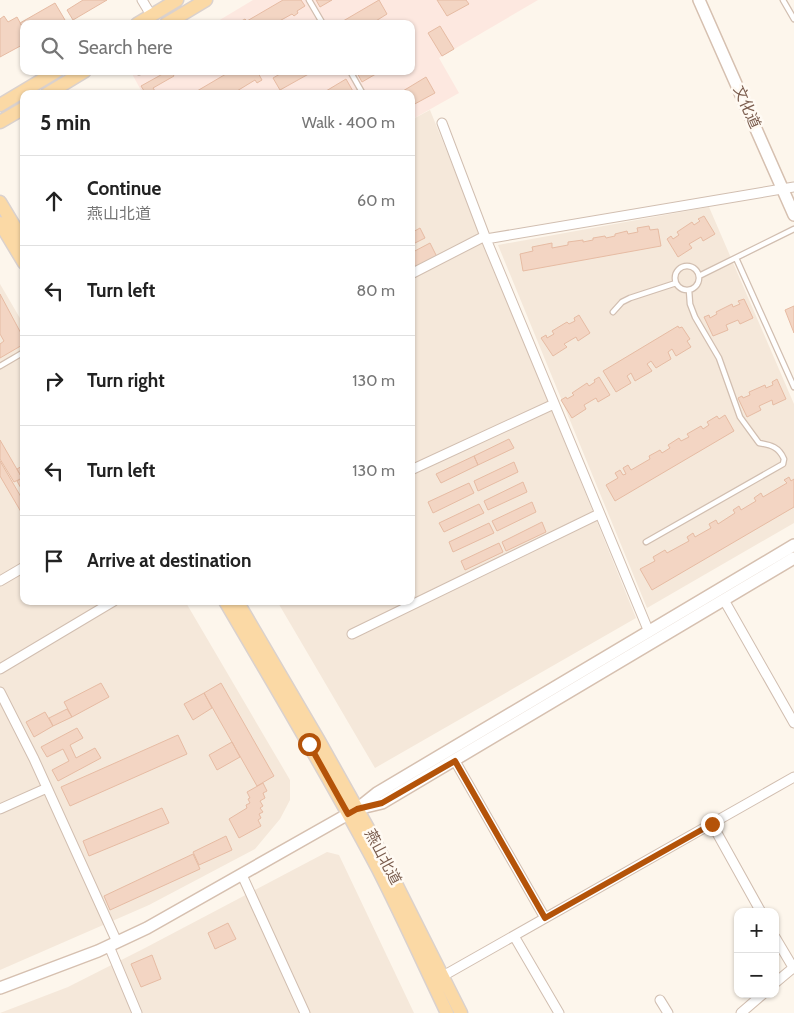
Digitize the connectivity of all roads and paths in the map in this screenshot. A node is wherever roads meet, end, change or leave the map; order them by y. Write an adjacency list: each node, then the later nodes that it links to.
1 (142, 0): 7 (street)
2 (177, 0): 7 (main road)
3 (206, 0): 10 (main road)
4 (309, 0): 11 (lane)
5 (699, 0): 23 (main road, 文化道)
6 (783, 0): 8 (lane)
7 (151, 15): 9 (main road)
8 (794, 19)
9 (143, 20)
10 (183, 20)
11 (321, 20)
12 (49, 75): 15 (main road)
13 (78, 75): 16 (main road)
14 (352, 75): 17 (lane)
15 (25, 90)
16 (54, 90)
17 (361, 90)
18 (20, 93): 19 (main road)
19 (0, 105)
20 (20, 110): 21 (main road)
21 (0, 122)
22 (442, 123): 29 (street)
23 (788, 188): 25 (main road, 文化道); 29 (street)
24 (0, 202): 28 (main road)
25 (794, 215)
26 (0, 224): 30 (main road)
27 (794, 229): 31 (lane)
28 (20, 235)
29 (486, 238): 32 (street); 40 (street)
30 (20, 256)
31 (736, 258): 33 (lane); 39 (lane)
32 (415, 272)
33 (699, 276): 34 (lane); 35 (lane)
34 (676, 283): 35 (lane); 36 (lane)
35 (689, 290): 43 (lane)
36 (613, 312)
37 (20, 354): 38 (lane)
38 (0, 366)
39 (794, 387)
40 (554, 404): 41 (street); 42 (street)
41 (415, 468)
42 (599, 514): 49 (street); 54 (street)
43 (646, 542)
44 (794, 545): 54 (main road)
45 (794, 558): 48 (main road)
46 (20, 568): 47 (street)
47 (0, 581)
48 (724, 600): 58 (street); 59 (main road)
49 (415, 603)
50 (107, 605): 56 (street)
51 (226, 605): 63 (main road, 燕山北道)
52 (239, 605): 63 (main road, 燕山北道)
53 (412, 605): 55 (street)
54 (648, 632): 63 (main road)
55 (352, 634)
56 (0, 669)
57 (0, 692): 61 (street)
58 (794, 722)
59 (455, 761): 63 (main road); 67 (street)
60 (794, 777): 64 (street)
61 (47, 788): 62 (street); 69 (street)
62 (0, 809)
63 (352, 812): 65 (main road); 72 (main road, 燕山北道); 77 (main road, 燕山北道)
64 (712, 824): 66 (street); 67 (street)
65 (242, 875): 69 (main road); 80 (street)
66 (759, 908)
67 (545, 918): 68 (street)
68 (514, 936): 72 (street); 82 (street)
69 (113, 944): 74 (main road); 79 (street)
70 (779, 944): 71 (street)
71 (794, 968): 73 (street)
72 (443, 976): 81 (main road, 燕山北道)
73 (779, 980)
74 (0, 988)
75 (759, 998): 78 (street)
76 (660, 1000): 83 (street)
77 (445, 1012)
78 (743, 1012)
79 (137, 1013)
80 (305, 1013)
81 (461, 1013)
82 (559, 1013)
83 (668, 1013)

